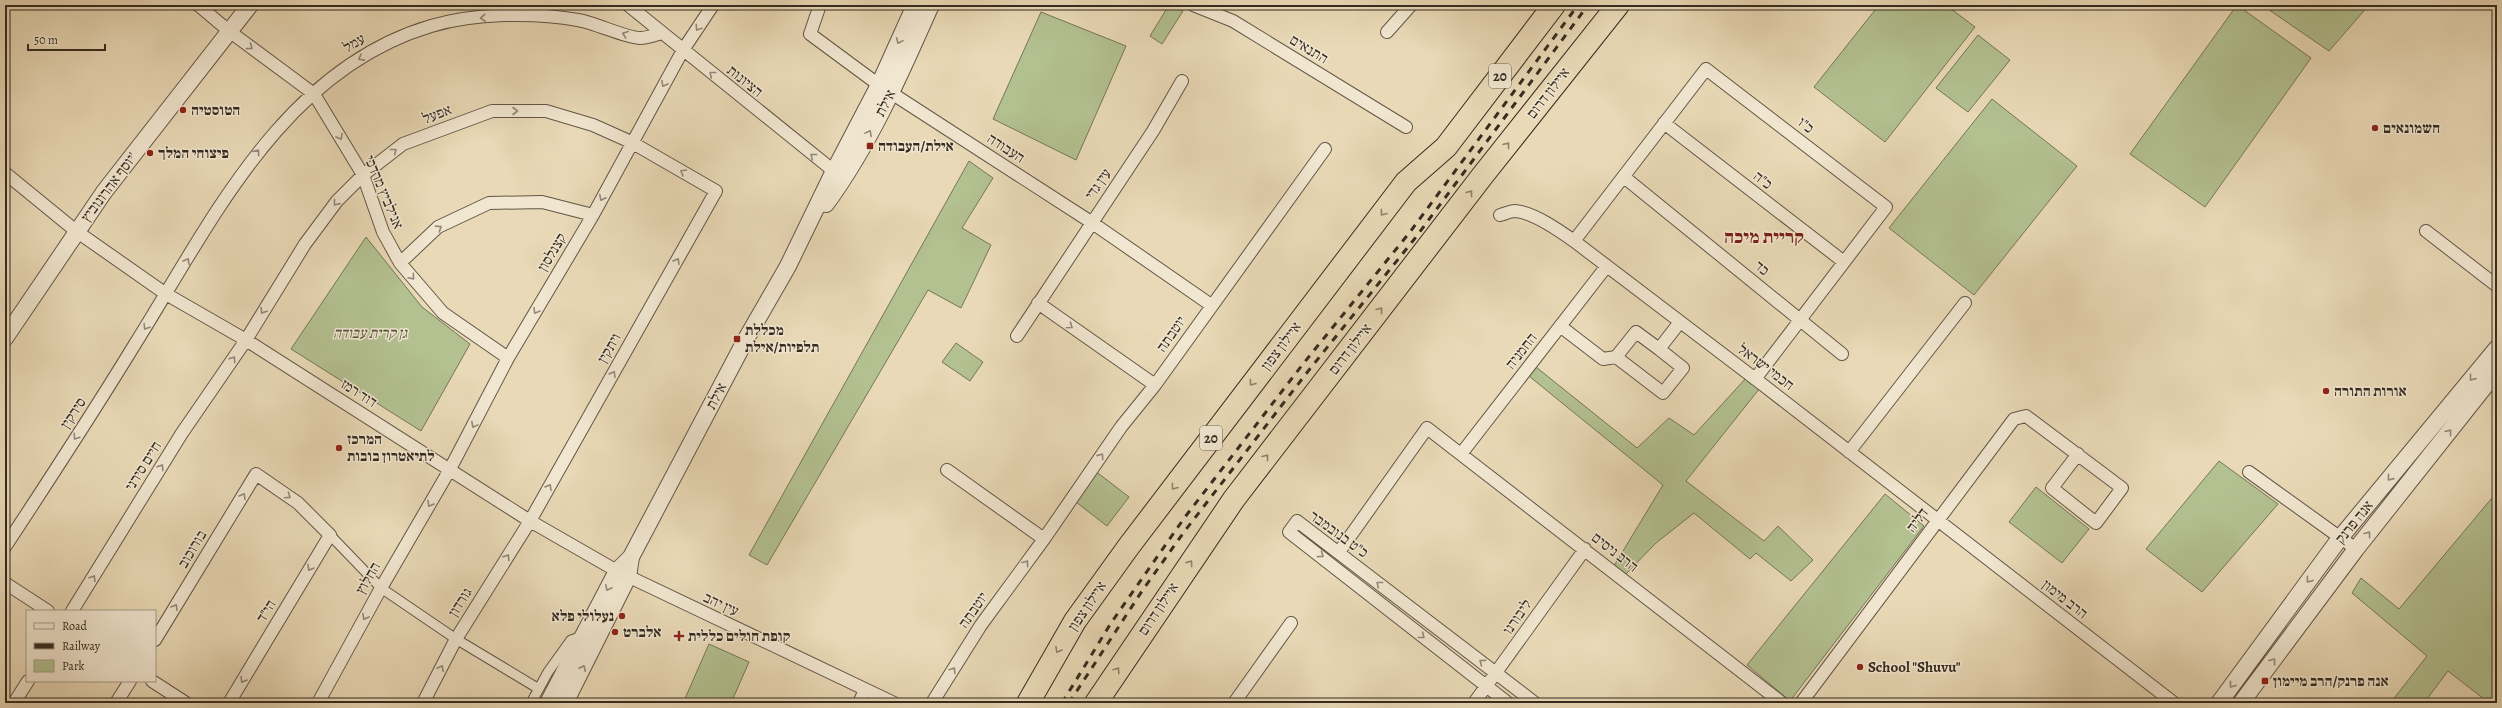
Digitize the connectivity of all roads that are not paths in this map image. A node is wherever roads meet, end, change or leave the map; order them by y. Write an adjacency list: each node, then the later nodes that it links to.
1 (198, 5): 14 (street, אנילביץ מרדכי)
2 (250, 5): 14 (street, יוסף אהרונוביץ')
3 (628, 5): 16 (street, הציונות)
4 (714, 5): 17 (street, קצנלסון, one-way to 17)
5 (820, 5): 19 (street, העבודה)
6 (915, 5): 19 (street, אילת, one-way to 19)
7 (931, 5): 19 (street, אילת)
8 (1193, 5): 23 (street, התנאים)
9 (1411, 5): 15 (street)
10 (1536, 5): 30 (highway)
11 (1554, 5): 30 (highway, איילון צפון / 20)
12 (1618, 5): 21 (highway, איילון דרום)
13 (1625, 5): 21 (highway)
14 (229, 31): 20 (street, אנילביץ מרדכי, one-way to 20); 35 (street, יוסף אהרונוביץ')
15 (1387, 32)
16 (662, 33): 17 (street, הציונות); 20 (street, עמל, one-way to 20)
17 (683, 50): 24 (street, קצנלסון, one-way to 24); 28 (street, הציונות, one-way to 17)
18 (1182, 81): 34 (street, עין גדי)
19 (885, 88): 28 (street, אילת); 34 (street, העבודה)
20 (314, 94): 27 (street, אנילביץ מרדכי, one-way to 27); 42 (street, עמל, one-way to 20)
21 (1546, 96): 106 (highway, איילון דרום, one-way to 21)
22 (1664, 122): 29 (street); 38 (street, כ"ה); 38 (street, כ"ו)
23 (1406, 127)
24 (631, 142): 27 (street, אפעל, one-way to 24); 31 (street, אפעל, one-way to 24); 32 (street, קצנלסון, one-way to 32)
25 (1325, 149): 45 (street, יוטבתה)
26 (5, 173): 35 (street, דוד רמז)
27 (363, 175): 39 (street, אנילביץ מרדכי); 51 (street, אפעל, one-way to 51)
28 (839, 176): 75 (street, אילת)
29 (1624, 177): 37 (street); 46 (street, כד)
30 (1406, 182): 85 (highway, איילון צפון / 20, one-way to 85)
31 (716, 191): 67 (street, ויתקין, one-way to 31)
32 (593, 215): 39 (street, one-way to 32); 56 (street, קצנלסון, one-way to 56)
33 (1500, 215): 37 (street, חכמי ישראל)
34 (1091, 222): 43 (street, עין גדי); 45 (street, העבודה)
35 (76, 231): 42 (street, דוד רמז); 50 (street, יוסף אהרונוביץ')
36 (2426, 231): 41 (street)
37 (1574, 241): 40 (street, חכמי ישראל)
38 (1844, 262): 46 (street)
39 (400, 263): 56 (street, אנילביץ מרדכי, one-way to 56)
40 (1606, 267): 47 (street, חכמי ישראל); 48 (street, החמניה)
41 (2497, 286)
42 (166, 294): 51 (street, דוד רמז); 71 (street, סירקין, one-way to 71)
43 (1038, 303): 49 (street, עין גדי); 59 (street, one-way to 59)
44 (1965, 303): 60 (street)
45 (1211, 304): 59 (street, יוטבתה)
46 (1800, 319): 54 (street, כד); 58 (street)
47 (1680, 322): 53 (street); 58 (street, חכמי ישראל)
48 (1560, 326): 55 (street); 61 (street, החמניה)
49 (1017, 336)
50 (5, 338)
51 (246, 340): 64 (street, דוד רמז); 79 (street, חיים סירני, one-way to 51)
52 (2497, 348): 69 (street, אנה פרנק, one-way to 69)
53 (1659, 349): 55 (street); 55 (street)
54 (1842, 354)
55 (1616, 357)
56 (508, 358): 64 (street, קצנלסון, one-way to 64)
57 (2497, 371): 73 (street, אנה פרנק, one-way to 57)
58 (1756, 379): 60 (street, חכמי ישראל)
59 (1155, 385): 70 (street, יוטבתה, one-way to 59)
60 (1849, 452): 66 (street, חכמי ישראל)
61 (1461, 454): 72 (street, הרב ניסים); 74 (street, הרב ניסים)
62 (2078, 454): 62 (street, דליה); 66 (street, דליה)
63 (947, 470): 70 (street)
64 (450, 471): 67 (street, דוד רמז); 77 (street, החלוץ, one-way to 77)
65 (2249, 472): 69 (street)
66 (1937, 520): 112 (street, דליה); 113 (street, הרב מימון)
67 (530, 521): 75 (street, דוד רמז); 83 (street, גורדון, one-way to 67)
68 (330, 535): 77 (street); 82 (street, בורוכוב, one-way to 68); 95 (street, הי"ד, one-way to 95)
69 (2340, 538): 73 (street); 114 (street, אנה פרנק, one-way to 114)
70 (1044, 539): 103 (street, יוטבתה, one-way to 70)
71 (5, 547)
72 (1585, 549): 84 (street, ליבורנו); 111 (street, הרב ניסים)
73 (2356, 549): 115 (street, אנה פרנק, one-way to 73)
74 (1339, 552): 84 (street, כ"ט בנובמבר, one-way to 74); 89 (street, כ"ט בנובמבר, one-way to 89)
75 (622, 574): 81 (street, אילת, one-way to 81); 91 (street, עין יהב); 100 (street, אילת, one-way to 75)
76 (5, 582): 78 (street)
77 (381, 588): 83 (street); 96 (street, החלוץ, one-way to 96)
78 (47, 610)
79 (73, 610)
80 (1291, 623): 107 (street)
81 (585, 636): 90 (street); 99 (street, אילת)
82 (156, 638)
83 (456, 639): 90 (street); 97 (street, גורדון, one-way to 83)
84 (1497, 673): 89 (street, ליבורנו); 110 (street, כ"ט בנובמבר)
85 (1040, 680): 104 (highway); 105 (highway, איילון צפון / 20)
86 (27, 682): 92 (street)
87 (129, 682): 93 (street)
88 (154, 682): 94 (street)
89 (1486, 687): 108 (street, ליבורנו); 109 (street, כ"ט בנובמבר)
90 (538, 689): 98 (street)
91 (866, 690): 101 (street); 102 (street)
92 (14, 703)
93 (116, 703)
94 (186, 703)
95 (229, 703)
96 (318, 703)
97 (423, 703)
98 (531, 703)
99 (548, 703)
100 (566, 703)
101 (859, 703)
102 (894, 703)
103 (932, 703)
104 (1024, 703)
105 (1028, 703)
106 (1096, 703)
107 (1234, 703)
108 (1474, 703)
109 (1508, 703)
110 (1536, 703)
111 (1782, 703)
112 (1801, 703)
113 (2174, 703)
114 (2219, 703)
115 (2241, 703)

